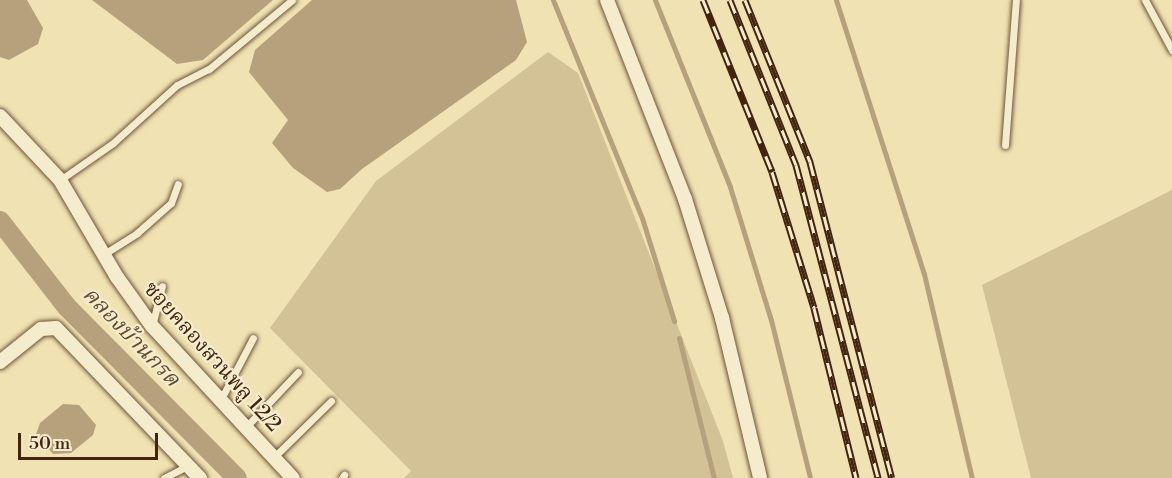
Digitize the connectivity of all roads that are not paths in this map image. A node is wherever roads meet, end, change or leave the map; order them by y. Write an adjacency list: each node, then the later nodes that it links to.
1 (292, 0): 8 (lane)
2 (607, 0): 24 (street)
3 (1016, 0): 7 (lane)
4 (1145, 0): 5 (lane)
5 (1172, 50)
6 (0, 116): 8 (street, ซอยคลองสวนพลู 12/2)
7 (1005, 145)
8 (60, 180): 10 (street, ซอยคลองสวนพลู 12/2)
9 (178, 184): 10 (lane)
10 (104, 254): 12 (street, ซอยคลองสวนพลู 12/2)
11 (162, 286): 12 (lane)
12 (152, 326): 16 (street, ซอยคลองสวนพลู 12/2)
13 (253, 338): 16 (lane)
14 (0, 362): 20 (street)
15 (298, 372): 18 (lane)
16 (220, 401): 18 (street, ซอยคลองสวนพลู 12/2)
17 (331, 401): 19 (lane)
18 (245, 428): 19 (street, ซอยคลองสวนพลู 12/2)
19 (274, 457): 23 (street, ซอยคลองสวนพลู 12/2)
20 (188, 466): 21 (lane); 22 (street)
21 (164, 478)
22 (200, 478)
23 (293, 478)
24 (760, 478)

